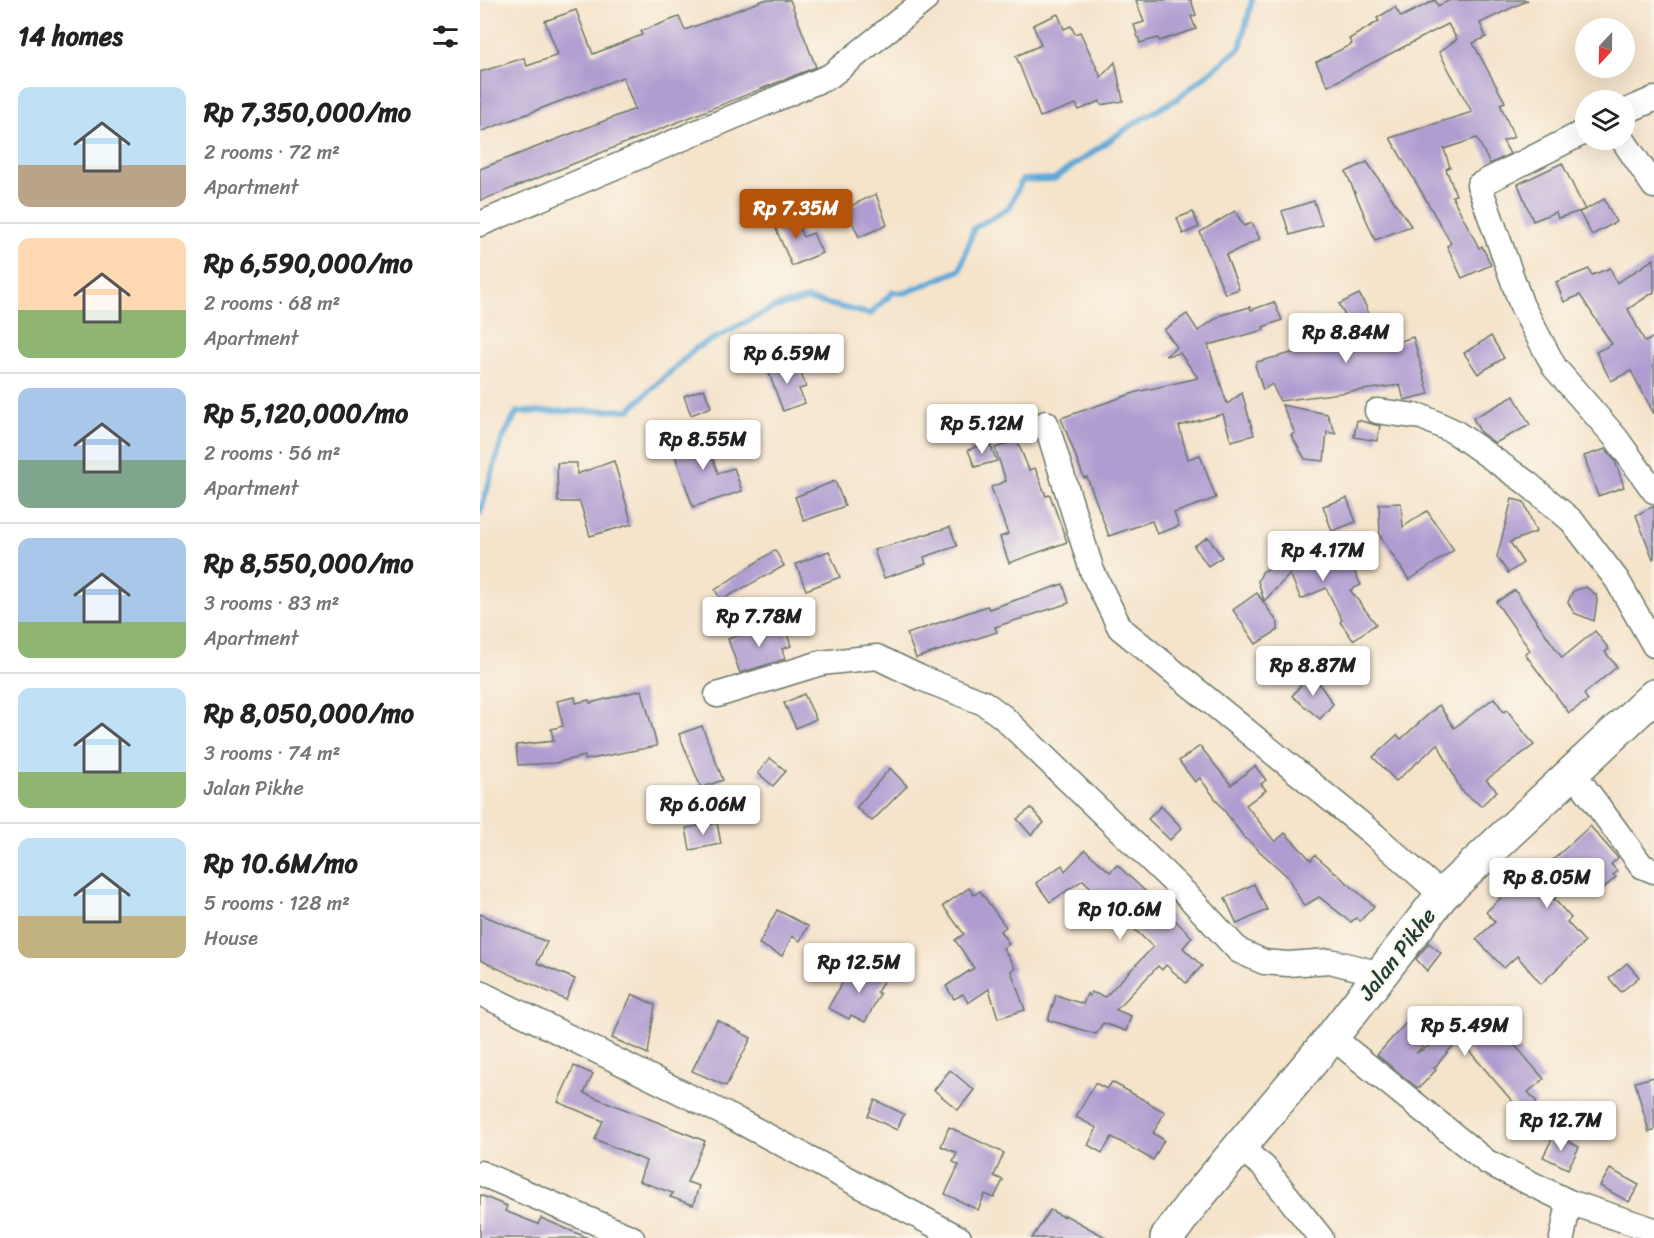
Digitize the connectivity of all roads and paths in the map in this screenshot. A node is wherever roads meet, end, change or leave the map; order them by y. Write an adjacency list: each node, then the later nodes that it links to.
1 (925, 0): 7 (street)
2 (1654, 99): 3 (street)
3 (1635, 107)
4 (1575, 137): 10 (street)
5 (1630, 150): 6 (street)
6 (1654, 186)
7 (480, 224)
8 (1377, 411): 11 (street)
9 (1046, 423): 16 (street)
10 (1654, 491)
11 (1654, 645)
12 (717, 695): 17 (street)
13 (1654, 696): 14 (highway, Jalan Pikhe)
14 (1573, 772): 15 (street); 16 (highway, Jalan Pikhe)
15 (1654, 871)
16 (1442, 895): 17 (highway, Jalan Pikhe)
17 (1381, 974): 19 (highway, Jalan Pikhe)
18 (480, 993): 25 (street)
19 (1332, 1036): 20 (highway, Jalan Pikhe); 22 (street)
20 (1239, 1147): 26 (highway, Jalan Pikhe); 27 (street)
21 (480, 1173): 24 (street)
22 (1569, 1202): 23 (street); 28 (street)
23 (1654, 1230)
24 (632, 1238)
25 (959, 1238)
26 (1167, 1238)
27 (1321, 1238)
28 (1562, 1238)

